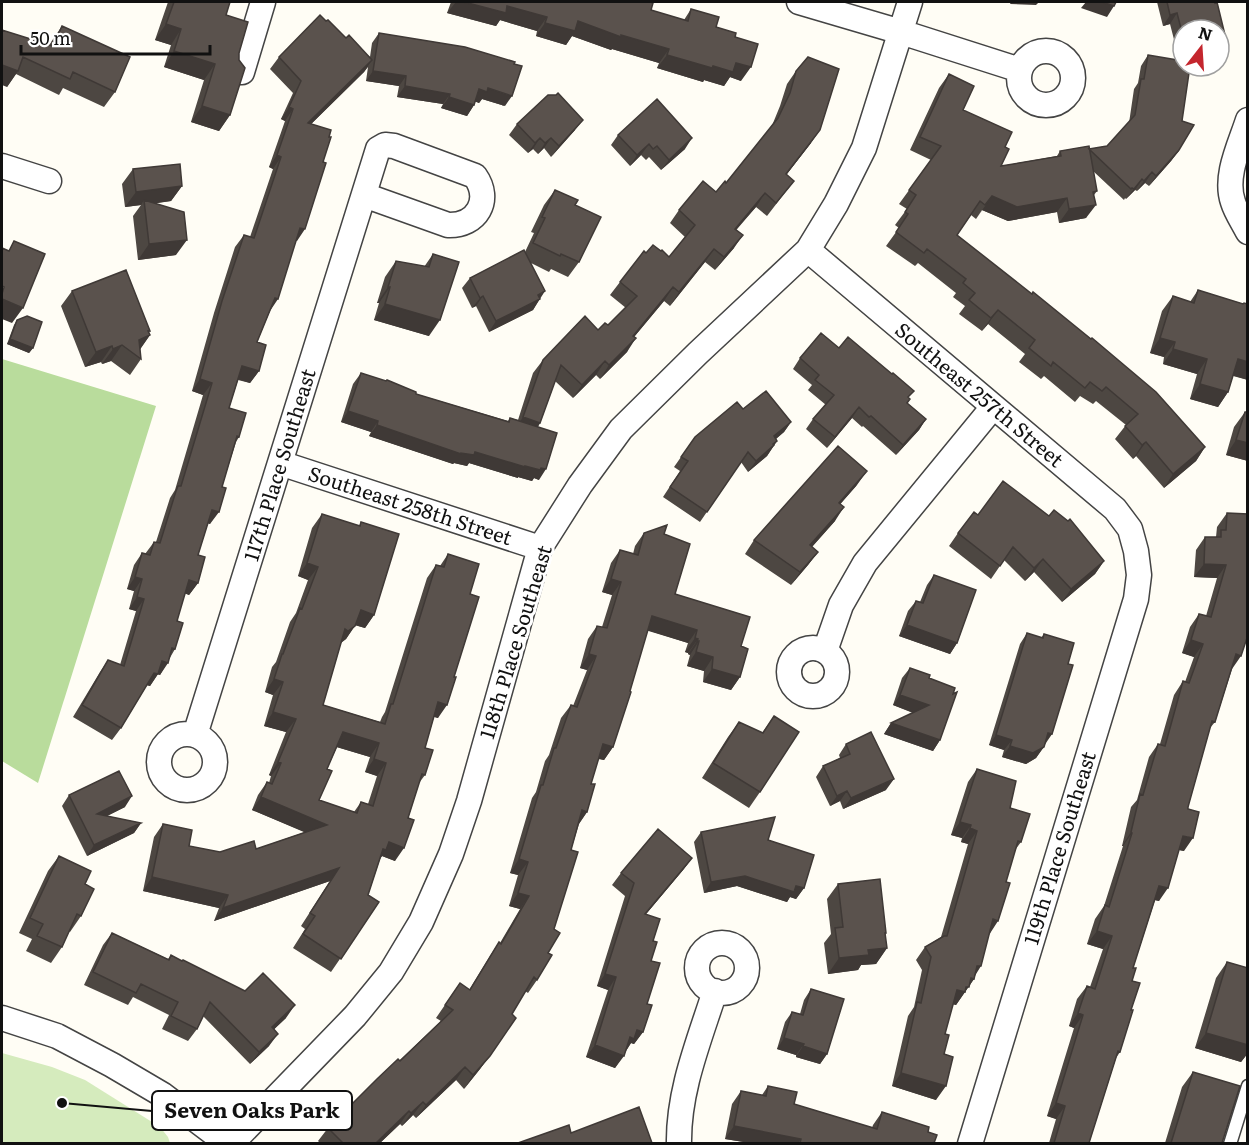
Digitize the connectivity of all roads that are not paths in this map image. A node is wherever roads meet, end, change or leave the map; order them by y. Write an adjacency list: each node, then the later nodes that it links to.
1 (263, 2): 6 (street)
2 (799, 2): 4 (street)
3 (910, 2): 4 (street, 118th Place Southeast)
4 (901, 32): 5 (street); 12 (street, 118th Place Southeast)
5 (1020, 70)
6 (242, 72)
7 (1248, 120): 11 (street)
8 (2, 166): 9 (street)
9 (49, 181)
10 (364, 195): 10 (street, 117th Place Southeast); 14 (street, 117th Place Southeast)
11 (1248, 232)
12 (808, 250): 13 (street, Southeast 257th Street); 15 (street, 118th Place Southeast)
13 (993, 407): 16 (street, Southeast 257th Street); 17 (street)
14 (280, 463): 15 (street, Southeast 258th Street); 18 (street, 117th Place Southeast)
15 (540, 548): 22 (street, 118th Place Southeast)
16 (1136, 551): 24 (street, 119th Place Southeast)
17 (825, 651)
18 (195, 735)
19 (715, 992): 23 (street)
20 (2, 1018): 22 (street)
21 (1248, 1086): 25 (lane)
22 (229, 1143)
23 (679, 1143)
24 (970, 1143)
25 (1230, 1143)

